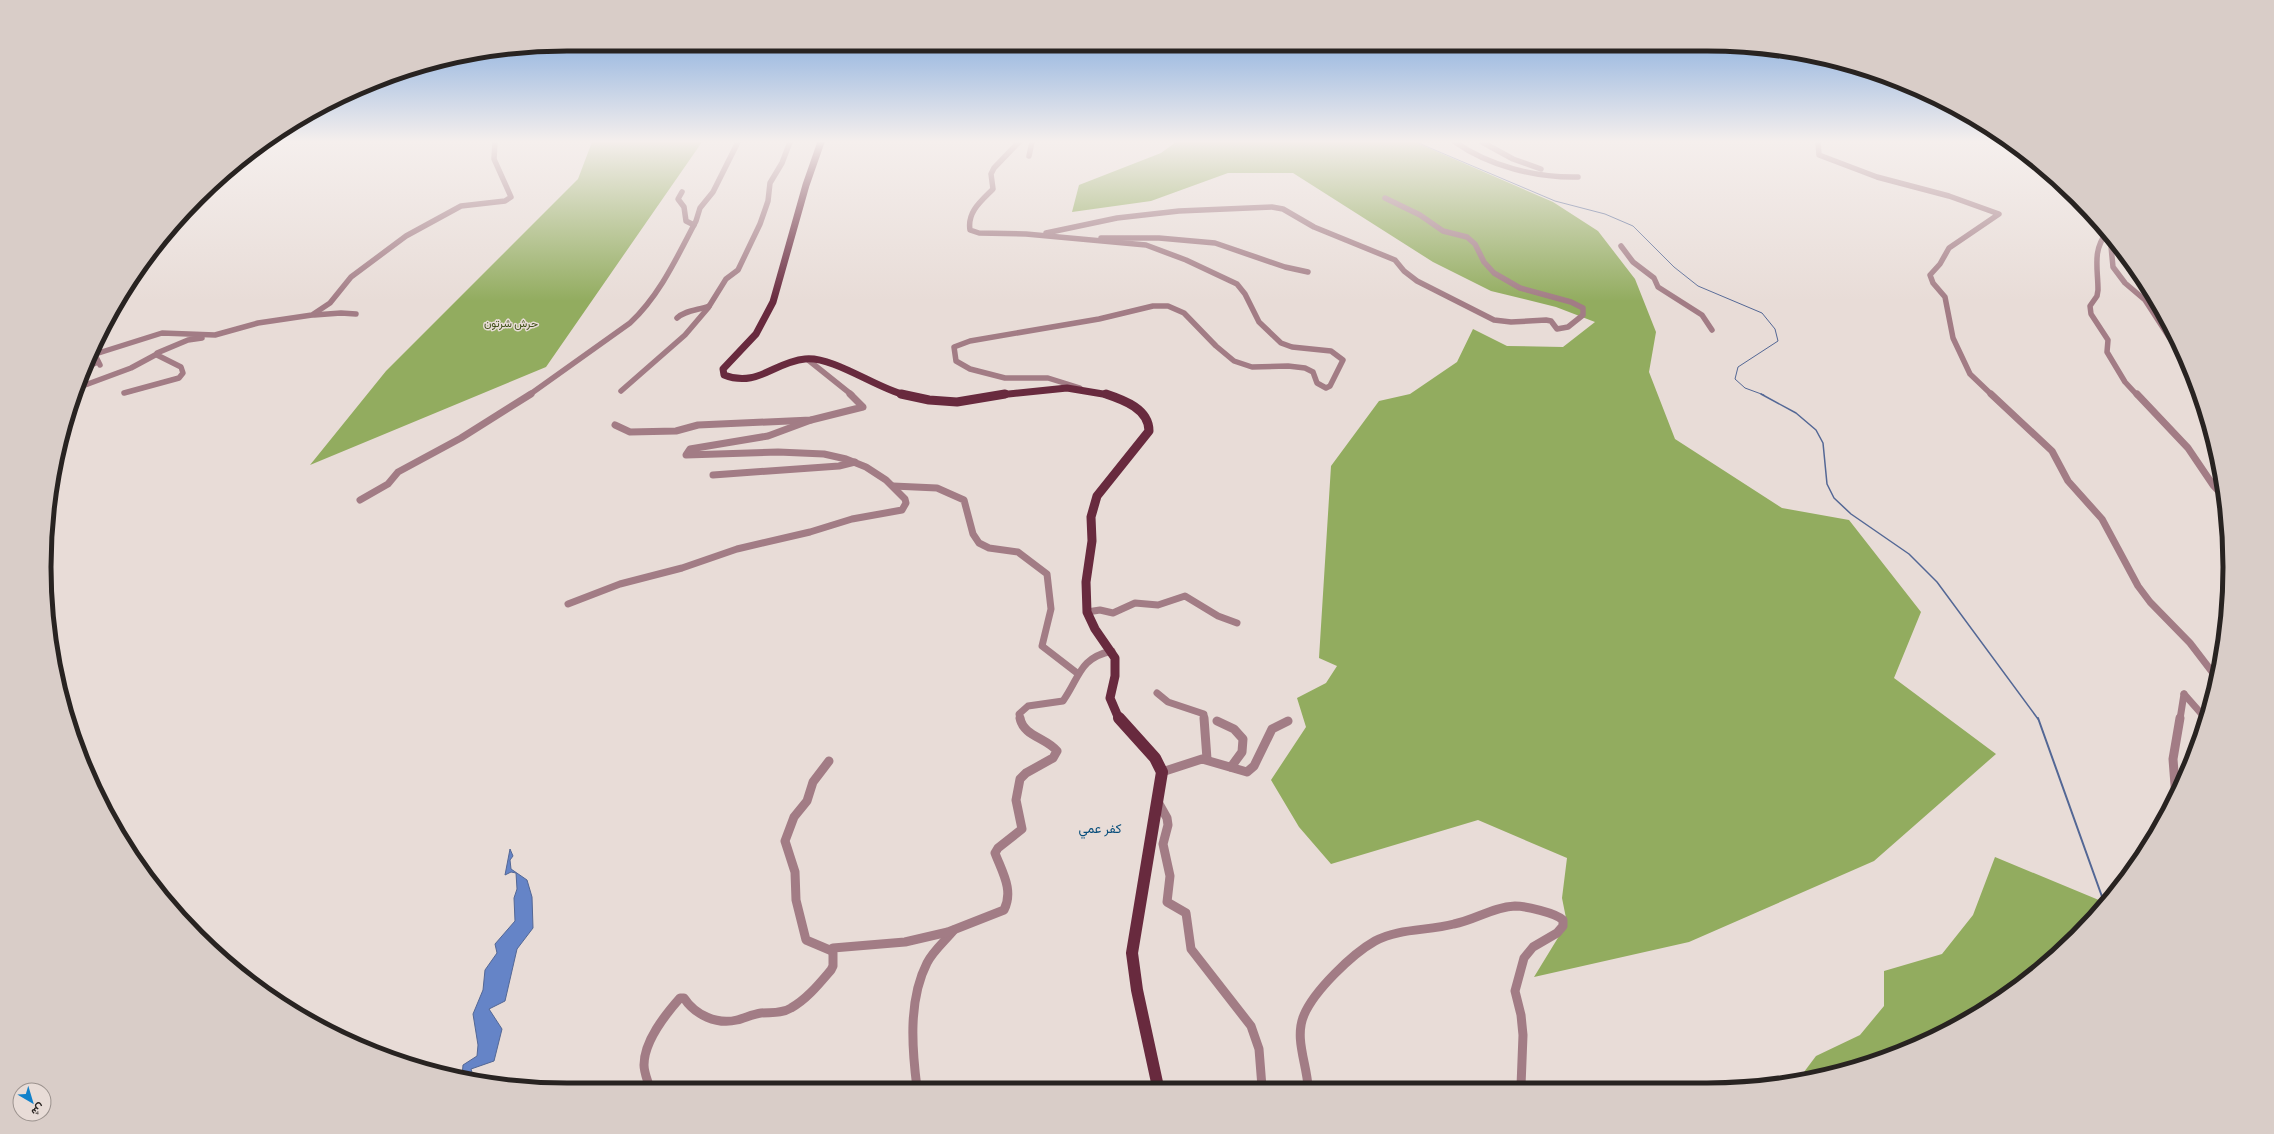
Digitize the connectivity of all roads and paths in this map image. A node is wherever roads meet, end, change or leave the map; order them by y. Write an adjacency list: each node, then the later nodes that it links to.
1 (510, 195): 18 (street)
2 (680, 195): 9 (street)
3 (711, 195): 9 (street)
4 (769, 195): 16 (street)
5 (803, 195): 26 (main road)
6 (988, 195): 10 (street)
7 (1945, 195): 43 (street)
8 (1385, 198): 10 (street)
9 (694, 225): 38 (street)
10 (1026, 234): 12 (street)
11 (2103, 236): 37 (street)
12 (1092, 240): 15 (street); 29 (street)
13 (1621, 246): 20 (street)
14 (2111, 246): 22 (street)
15 (1308, 272)
16 (710, 305): 19 (street); 30 (street)
17 (356, 314): 18 (street)
18 (312, 315): 21 (street)
19 (677, 318)
20 (1712, 330)
21 (215, 335): 23 (street); 24 (street)
22 (2169, 336)
23 (97, 354)
24 (157, 354): 28 (street); 31 (street)
25 (95, 359): 27 (street)
26 (807, 359): 29 (main road); 32 (street)
27 (92, 365)
28 (84, 385)
29 (1080, 388): 40 (main road)
30 (621, 391)
31 (124, 393)
32 (811, 420): 33 (street); 34 (street)
33 (615, 425)
34 (854, 462): 35 (street); 36 (street)
35 (713, 475)
36 (893, 486): 39 (street); 44 (street)
37 (2217, 489)
38 (360, 500)
39 (568, 604)
40 (1087, 612): 41 (street); 42 (main road)
41 (1236, 623)
42 (1112, 651): 44 (street); 52 (main road)
43 (2212, 672)
44 (1077, 673): 55 (street)
45 (1157, 693): 49 (street)
46 (2201, 714): 53 (street)
47 (1217, 721): 51 (street)
48 (1288, 721): 51 (street)
49 (1207, 759): 51 (street); 52 (street)
50 (829, 761): 56 (street)
51 (1231, 767)
52 (1162, 772): 54 (main road)
53 (2175, 784)
54 (1158, 802): 59 (main road); 60 (street)
55 (954, 930): 56 (street); 58 (street)
56 (832, 951): 57 (street)
57 (648, 1083)
58 (916, 1083)
59 (1157, 1083)
60 (1262, 1083)
61 (1307, 1083): 62 (street)
62 (1521, 1083)

